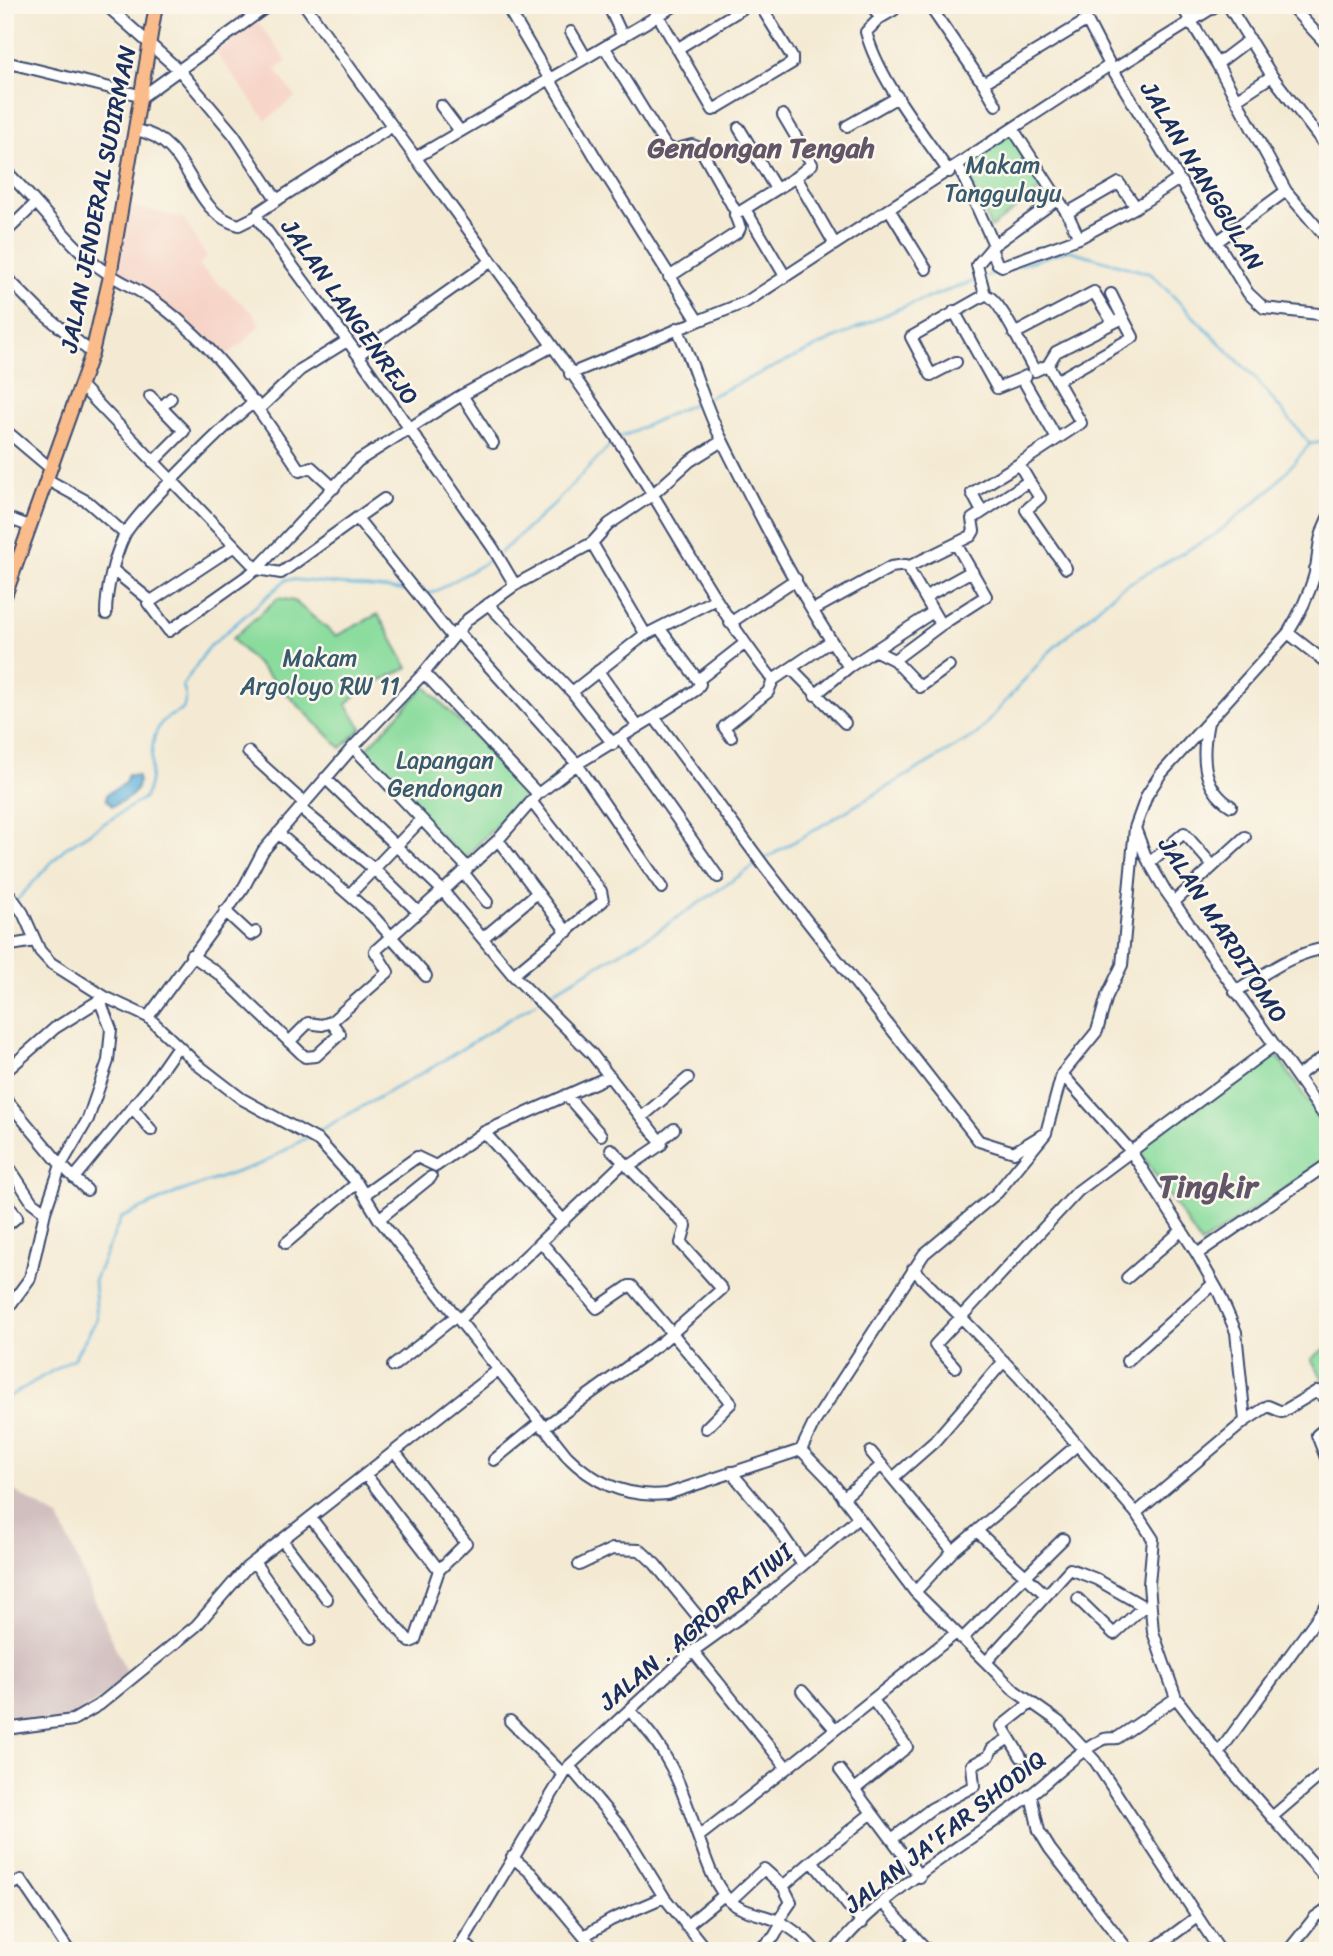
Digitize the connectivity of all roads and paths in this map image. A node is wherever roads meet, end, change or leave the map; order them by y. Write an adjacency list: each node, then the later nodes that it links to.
1 (106, 5): 26 (street, JALAN LANGENREJO)
2 (156, 5): 26 (main road, JALAN JENDERAL SUDIRMAN)
3 (269, 5): 34 (street)
4 (305, 5): 45 (street)
5 (506, 5): 36 (street)
6 (608, 5): 24 (street)
7 (652, 5): 19 (street)
8 (676, 5): 19 (street)
9 (748, 5): 29 (street)
10 (761, 5): 29 (street)
11 (872, 5): 20 (street)
12 (929, 5): 37 (street)
13 (1079, 5): 21 (street, JALAN NANGGULAN)
14 (1181, 5): 22 (street)
15 (1217, 5): 22 (street)
16 (1228, 5): 25 (street)
17 (1290, 5): 27 (street)
18 (894, 10): 20 (street)
19 (658, 16): 24 (street); 29 (street)
20 (880, 18): 39 (street)
21 (1086, 20): 33 (street, JALAN NANGGULAN); 37 (street)
22 (1191, 21): 32 (street); 33 (street)
23 (571, 32): 30 (street)
24 (624, 37): 28 (street)
25 (1250, 39): 32 (street); 35 (street)
26 (148, 46): 34 (street, JALAN LANGENREJO); 38 (main road, JALAN JENDERAL SUDIRMAN)
27 (1328, 46)
28 (605, 48): 30 (street); 63 (street)
29 (677, 49)
30 (586, 58): 36 (street)
31 (5, 62): 38 (street)
32 (1217, 64): 40 (street)
33 (1111, 67): 47 (street); 55 (street, JALAN NANGGULAN)
34 (180, 71): 38 (street); 58 (street, JALAN LANGENREJO)
35 (1272, 76): 40 (street); 50 (street)
36 (549, 79): 49 (street); 76 (street)
37 (982, 81): 41 (street)
38 (143, 96): 48 (main road, JALAN JENDERAL SUDIRMAN)
39 (898, 97): 44 (street); 52 (street)
40 (1237, 99): 57 (street)
41 (996, 105)
42 (441, 106): 49 (street)
43 (783, 115): 54 (street)
44 (847, 126)
45 (391, 127): 51 (street); 58 (street)
46 (739, 128): 56 (street)
47 (1013, 129): 52 (street); 59 (street)
48 (136, 130): 65 (street); 75 (main road, JALAN JENDERAL SUDIRMAN)
49 (460, 131): 51 (street)
50 (1328, 149)
51 (415, 158): 72 (street)
52 (953, 169): 62 (street); 71 (street)
53 (5, 170): 60 (street)
54 (796, 177): 56 (street); 70 (street)
55 (1179, 179): 61 (street); 69 (street, JALAN NANGGULAN)
56 (776, 189): 63 (street)
57 (1286, 191): 68 (street); 69 (street)
58 (277, 200): 65 (street, JALAN LANGENREJO)
59 (1058, 200): 64 (street); 71 (street)
60 (36, 203): 66 (street); 75 (street)
61 (1136, 207): 64 (street); 67 (street)
62 (889, 209): 70 (street); 73 (street)
63 (741, 211): 76 (street); 77 (street)
64 (1067, 213): 67 (street)
65 (257, 216): 86 (street, JALAN LANGENREJO)
66 (5, 233)
67 (1079, 238): 71 (street)
68 (1328, 240)
69 (1219, 241): 81 (street, JALAN NANGGULAN)
70 (834, 243): 77 (street)
71 (992, 247): 79 (street)
72 (490, 262): 87 (street); 89 (street)
73 (926, 269)
74 (5, 276): 88 (street)
75 (110, 276): 88 (main road, JALAN JENDERAL SUDIRMAN); 100 (street)
76 (669, 276): 82 (street)
77 (785, 276): 82 (street)
78 (1111, 294): 83 (street)
79 (985, 295): 80 (street); 85 (street)
80 (954, 311): 90 (street); 94 (street)
81 (1328, 315)
82 (698, 321): 84 (street)
83 (1118, 321): 85 (street); 91 (street); 95 (street)
84 (677, 328): 93 (street); 107 (street)
85 (1014, 334): 92 (street)
86 (347, 341): 89 (street, JALAN LANGENREJO); 100 (street)
87 (551, 347): 93 (street); 97 (street)
88 (92, 353): 96 (main road, JALAN JENDERAL SUDIRMAN)
89 (358, 355): 104 (street, JALAN LANGENREJO)
90 (956, 362)
91 (1048, 365): 92 (street); 95 (street)
92 (1034, 371): 94 (street)
93 (570, 374): 115 (street)
94 (1022, 378): 106 (street)
95 (1058, 380): 106 (street)
96 (81, 386): 109 (street); 111 (main road, JALAN JENDERAL SUDIRMAN)
97 (462, 395): 104 (street); 108 (street)
98 (150, 396): 101 (street)
99 (171, 398): 101 (street)
100 (258, 405): 113 (street); 114 (street)
101 (161, 408): 105 (street)
102 (192, 423): 105 (street)
103 (5, 430): 111 (street)
104 (408, 430): 114 (street); 134 (street, JALAN LANGENREJO)
105 (184, 431): 109 (street)
106 (1057, 439): 110 (street)
107 (722, 441): 115 (street); 132 (street)
108 (494, 443)
109 (153, 462): 113 (street)
110 (1018, 464): 112 (street); 117 (street)
111 (47, 473): 121 (main road, JALAN JENDERAL SUDIRMAN); 122 (street)
112 (1029, 481): 117 (street); 127 (street)
113 (171, 482): 122 (street); 125 (street)
114 (334, 488): 128 (street)
115 (652, 495): 123 (street); 137 (street)
116 (393, 508): 119 (street)
117 (982, 512): 124 (street)
118 (5, 517): 121 (street)
119 (357, 518): 128 (street); 147 (street)
120 (1328, 518): 129 (street)
121 (29, 526): 135 (main road, JALAN JENDERAL SUDIRMAN)
122 (125, 534): 130 (street)
123 (592, 543): 134 (street); 148 (street)
124 (956, 544): 126 (street); 131 (street)
125 (233, 547): 128 (street); 138 (street)
126 (908, 567): 136 (street); 140 (street)
127 (1066, 568)
128 (257, 569): 138 (street)
129 (1315, 569): 133 (street); 146 (street)
130 (113, 570): 138 (street); 142 (street)
131 (972, 571): 136 (street); 144 (street)
132 (796, 579): 140 (street); 143 (street)
133 (1328, 580)
134 (515, 585): 139 (street)
135 (5, 596)
136 (925, 597): 141 (street)
137 (716, 599): 143 (street); 145 (street)
138 (151, 601)
139 (488, 604): 147 (street); 161 (street)
140 (813, 610): 149 (street)
141 (933, 612): 144 (street); 151 (street)
142 (106, 614)
143 (730, 622): 150 (street)
144 (942, 625): 152 (street)
145 (660, 629): 148 (street); 159 (street)
146 (1288, 633): 153 (street); 164 (street, JALAN MARDITOMO)
147 (455, 634): 158 (street); 171 (street)
148 (646, 635): 157 (street)
149 (831, 641): 155 (street); 156 (street)
150 (744, 644): 159 (street); 160 (street)
151 (876, 651): 152 (street); 155 (street)
152 (894, 660): 154 (street)
153 (1328, 664)
154 (948, 666)
155 (849, 667): 162 (street)
156 (791, 668): 160 (street); 162 (street)
157 (597, 671): 161 (street); 166 (street)
158 (424, 673): 169 (street); 173 (street)
159 (698, 680): 163 (street)
160 (773, 680): 167 (street)
161 (572, 692): 168 (street)
162 (815, 695): 165 (street)
163 (654, 717): 166 (street); 227 (street)
164 (1208, 722): 175 (street); 177 (street, JALAN MARDITOMO)
165 (845, 723)
166 (638, 727): 168 (street)
167 (731, 737)
168 (617, 741): 171 (street); 186 (street)
169 (353, 747): 172 (street); 176 (street)
170 (247, 752): 174 (street)
171 (577, 764): 173 (street); 187 (street)
172 (326, 778): 174 (street); 181 (street)
173 (534, 797): 180 (street); 197 (street)
174 (302, 805): 178 (street); 184 (street)
175 (1231, 806)
176 (421, 820): 181 (street); 185 (street)
177 (1135, 828): 182 (street, JALAN MARDITOMO); 215 (street)
178 (278, 833): 191 (street); 194 (street)
179 (1245, 837): 183 (street)
180 (498, 840): 185 (street); 190 (street)
181 (398, 845): 184 (street); 188 (street)
182 (1149, 863): 183 (street); 193 (street, JALAN MARDITOMO)
183 (1213, 866): 193 (street)
184 (374, 869): 191 (street); 195 (street)
185 (465, 870): 188 (street); 192 (street)
186 (718, 877)
187 (663, 888)
188 (443, 890): 195 (street); 199 (street)
189 (8, 891): 200 (street)
190 (537, 893): 197 (street); 199 (street)
191 (351, 894): 198 (street)
192 (487, 902)
193 (1174, 902): 206 (street, JALAN MARDITOMO)
194 (225, 911): 196 (street); 203 (street)
195 (418, 912): 198 (street)
196 (256, 932)
197 (567, 932): 204 (street)
198 (391, 936): 205 (street); 209 (street)
199 (483, 938): 204 (street)
200 (35, 941): 201 (street); 207 (street)
201 (5, 946)
202 (1328, 948): 206 (street)
203 (191, 955): 208 (street); 210 (street)
204 (513, 975): 216 (street)
205 (426, 976)
206 (1236, 992): 212 (street, JALAN MARDITOMO)
207 (102, 999): 208 (street); 214 (street); 235 (street)
208 (148, 1017): 211 (street)
209 (331, 1022): 210 (street); 210 (street)
210 (289, 1042)
211 (177, 1046): 221 (street); 238 (street)
212 (1273, 1046): 217 (street, JALAN MARDITOMO); 231 (street)
213 (1328, 1054): 217 (street)
214 (5, 1072)
215 (1062, 1074): 227 (street); 231 (street)
216 (610, 1076): 219 (street); 222 (street)
217 (1297, 1076): 223 (street, JALAN MARDITOMO)
218 (688, 1078): 222 (street)
219 (566, 1095): 226 (street); 228 (street)
220 (5, 1098): 235 (street)
221 (133, 1108): 225 (street); 236 (street)
222 (643, 1116): 229 (street)
223 (1328, 1121)
224 (674, 1129): 229 (street)
225 (151, 1130)
226 (484, 1132): 240 (street); 244 (street)
227 (1046, 1133): 250 (street)
228 (601, 1135)
229 (661, 1140): 234 (street)
230 (611, 1149): 234 (street)
231 (1130, 1150): 246 (street); 254 (street)
232 (5, 1161): 242 (street)
233 (1328, 1164): 249 (street)
234 (625, 1165): 244 (street); 256 (street)
235 (61, 1166): 236 (street); 242 (street)
236 (74, 1178): 239 (street)
237 (431, 1178): 243 (street)
238 (357, 1183): 240 (street); 248 (street)
239 (87, 1190)
240 (365, 1194): 243 (street)
241 (5, 1200): 245 (street)
242 (45, 1212): 253 (street)
243 (379, 1219): 255 (street)
244 (564, 1221): 247 (street)
245 (5, 1227)
246 (1182, 1230): 249 (street); 251 (street)
247 (541, 1242): 255 (street); 256 (street)
248 (286, 1243)
249 (1197, 1254): 252 (street)
250 (913, 1269): 254 (street); 268 (street)
251 (1127, 1278)
252 (1213, 1283): 258 (street); 263 (street)
253 (5, 1312)
254 (961, 1317): 257 (street); 260 (street)
255 (458, 1318): 259 (street); 261 (street)
256 (671, 1335): 264 (street); 266 (street)
257 (1004, 1361): 267 (street); 276 (street)
258 (1127, 1361)
259 (393, 1366)
260 (955, 1367)
261 (498, 1370): 264 (street); 269 (street)
262 (1328, 1402): 263 (street)
263 (1245, 1421): 278 (street)
264 (541, 1426): 271 (street); 274 (street)
265 (1328, 1426): 272 (street)
266 (706, 1428)
267 (1076, 1446): 278 (street); 281 (street)
268 (801, 1450): 274 (street); 277 (street)
269 (395, 1452): 275 (street); 288 (street)
270 (871, 1452): 273 (street)
271 (494, 1460)
272 (1328, 1462)
273 (882, 1465): 276 (street); 277 (street)
274 (731, 1472): 287 (street)
275 (366, 1475): 279 (street); 288 (street)
276 (892, 1478): 284 (street)
277 (843, 1498): 280 (street)
278 (1136, 1513): 295 (street)
279 (311, 1518): 283 (street); 288 (street)
280 (857, 1519): 287 (street, JALAN . AGROPRATIWI); 290 (street)
281 (978, 1531): 284 (street); 289 (street)
282 (1063, 1539): 289 (street)
283 (282, 1540): 285 (street); 292 (street)
284 (953, 1552): 290 (street)
285 (254, 1562): 298 (street); 307 (street)
286 (579, 1565): 296 (street)
287 (803, 1565): 296 (street, JALAN . AGROPRATIWI)
288 (439, 1570)
289 (1025, 1575): 291 (street); 297 (street)
290 (915, 1592): 297 (street)
291 (1046, 1595): 295 (street); 300 (street)
292 (327, 1599)
293 (1078, 1600): 295 (street)
294 (1328, 1603): 311 (street)
295 (1147, 1608): 302 (street)
296 (713, 1636): 299 (street, JALAN . AGROPRATIWI)
297 (959, 1636): 300 (street); 303 (street)
298 (309, 1640)
299 (693, 1651): 305 (street, JALAN . AGROPRATIWI); 313 (street)
300 (986, 1662): 304 (street)
301 (802, 1691): 308 (street)
302 (1176, 1698): 310 (street); 311 (street)
303 (873, 1700): 308 (street); 317 (street)
304 (1031, 1703): 309 (street); 310 (street)
305 (629, 1710): 315 (street, JALAN . AGROPRATIWI); 321 (street)
306 (510, 1721): 315 (street)
307 (5, 1728)
308 (835, 1729): 313 (street)
309 (1009, 1738): 312 (street); 322 (street)
310 (1085, 1749): 318 (street, JALAN JA'FAR SHODIQ); 333 (street)
311 (1218, 1754): 320 (street)
312 (1021, 1756)
313 (787, 1768): 321 (street)
314 (1328, 1769): 320 (street)
315 (566, 1770): 323 (street, JALAN . AGROPRATIWI); 329 (street)
316 (840, 1770): 317 (street)
317 (855, 1789): 319 (street)
318 (1031, 1795): 325 (street, JALAN JA'FAR SHODIQ); 349 (street)
319 (872, 1813): 322 (street); 324 (street)
320 (1272, 1817): 326 (street)
321 (698, 1837): 330 (street)
322 (892, 1839): 325 (street)
323 (512, 1857): 337 (street); 339 (street, JALAN . AGROPRATIWI)
324 (813, 1861): 327 (street); 335 (street)
325 (919, 1877): 331 (street, JALAN JA'FAR SHODIQ)
326 (1328, 1881)
327 (783, 1886): 330 (street); 334 (street)
328 (5, 1888): 340 (street)
329 (664, 1898): 336 (street); 337 (street)
330 (727, 1898): 334 (street); 336 (street)
331 (884, 1904): 335 (street, JALAN JA'FAR SHODIQ); 338 (street)
332 (1328, 1908): 352 (street)
333 (1197, 1917): 350 (street); 351 (street)
334 (780, 1922): 344 (street); 345 (street)
335 (862, 1923): 346 (street, JALAN JA'FAR SHODIQ)
336 (686, 1926): 343 (street)
337 (584, 1936): 342 (street)
338 (915, 1938): 347 (street); 348 (street)
339 (460, 1946): 341 (street)
340 (69, 1951)
341 (473, 1951)
342 (596, 1951)
343 (706, 1951)
344 (757, 1951)
345 (816, 1951)
346 (835, 1951)
347 (905, 1951)
348 (928, 1951)
349 (1129, 1951)
350 (1151, 1951)
351 (1220, 1951)
352 (1288, 1951)

